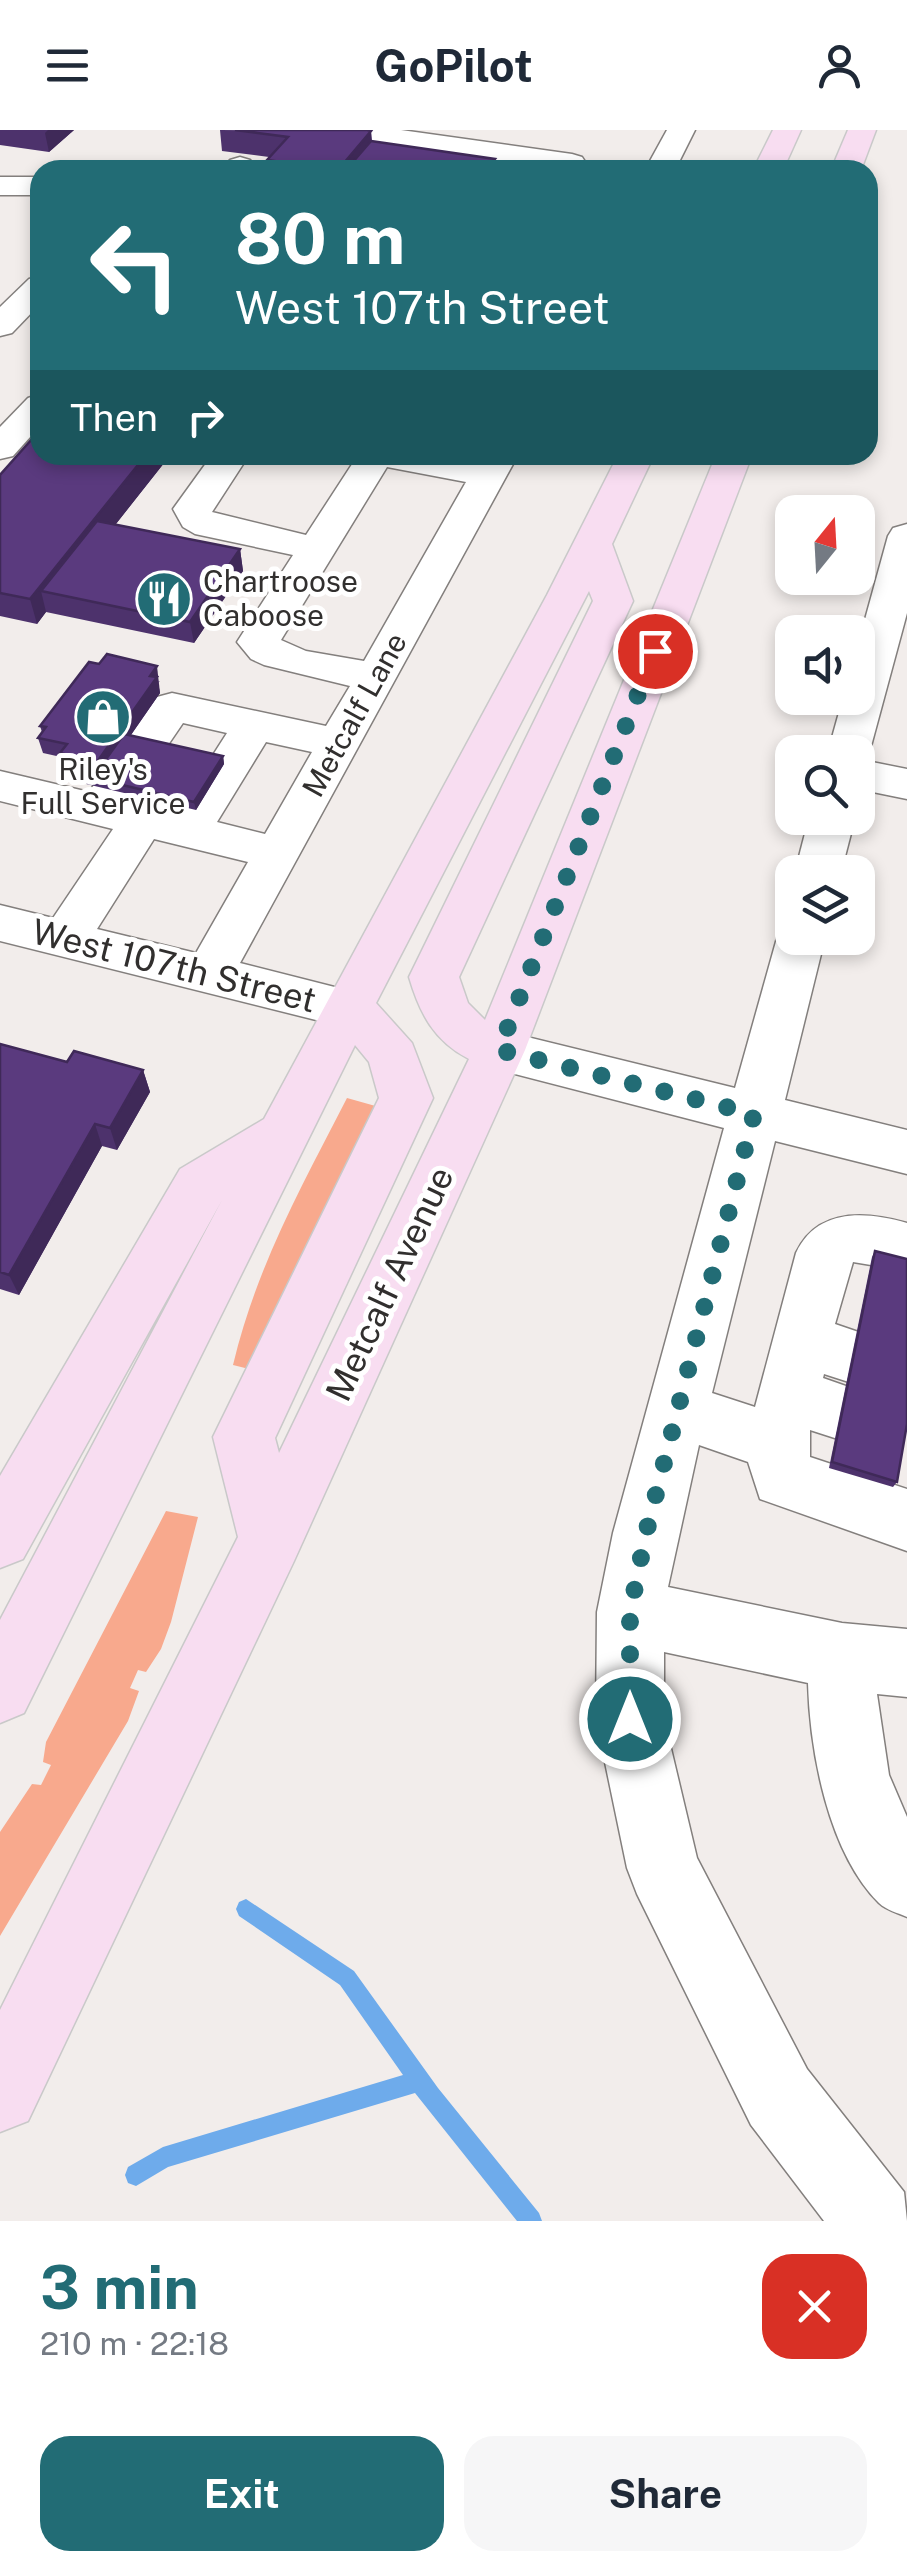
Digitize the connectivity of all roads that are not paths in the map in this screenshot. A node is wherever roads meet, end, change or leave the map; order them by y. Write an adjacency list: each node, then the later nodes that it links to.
1 (366, 130): 5 (street)
2 (681, 130): 6 (street)
3 (786, 130): 7 (main road)
4 (862, 130): 8 (main road)
5 (575, 158)
6 (665, 160)
7 (772, 160)
8 (850, 160)
9 (0, 186): 10 (street)
10 (30, 186)
11 (30, 296): 12 (street)
12 (0, 326)
13 (30, 397): 14 (street)
14 (0, 448)
15 (224, 465): 22 (street)
16 (372, 465): 22 (street)
17 (494, 465): 23 (street, Metcalf Lane)
18 (631, 465): 21 (main road)
19 (730, 465): 37 (main road, Metcalf Avenue)
20 (907, 536): 25 (street)
21 (594, 546): 36 (main road); 37 (main road)
22 (318, 548): 23 (street)
23 (376, 677): 26 (street, Metcalf Lane)
24 (233, 720): 26 (street); 30 (street); 30 (street)
25 (854, 735)
26 (338, 743): 31 (street, Metcalf Lane)
27 (875, 777): 28 (street)
28 (907, 784)
29 (0, 786): 30 (street)
30 (144, 820): 31 (street); 33 (street)
31 (277, 852): 35 (street, Metcalf Lane)
32 (0, 923): 33 (street, West 107th Street)
33 (65, 939): 35 (street, West 107th Street)
34 (796, 955): 38 (street)
35 (209, 974): 36 (street, West 107th Street)
36 (348, 1009): 39 (main road); 46 (main road)
37 (499, 1050): 38 (street); 46 (main road, Metcalf Avenue)
38 (754, 1114): 40 (street); 43 (street)
39 (286, 1132): 45 (main road); 49 (main road)
40 (907, 1152)
41 (907, 1247): 42 (street)
42 (812, 1389): 43 (street); 44 (street)
43 (678, 1409): 47 (street)
44 (907, 1520)
45 (0, 1537)
46 (271, 1540): 51 (main road, Metcalf Avenue)
47 (630, 1612): 48 (street); 52 (street)
48 (874, 1660): 50 (street)
49 (0, 1689)
50 (907, 1880)
51 (0, 2093)
52 (875, 2221)

